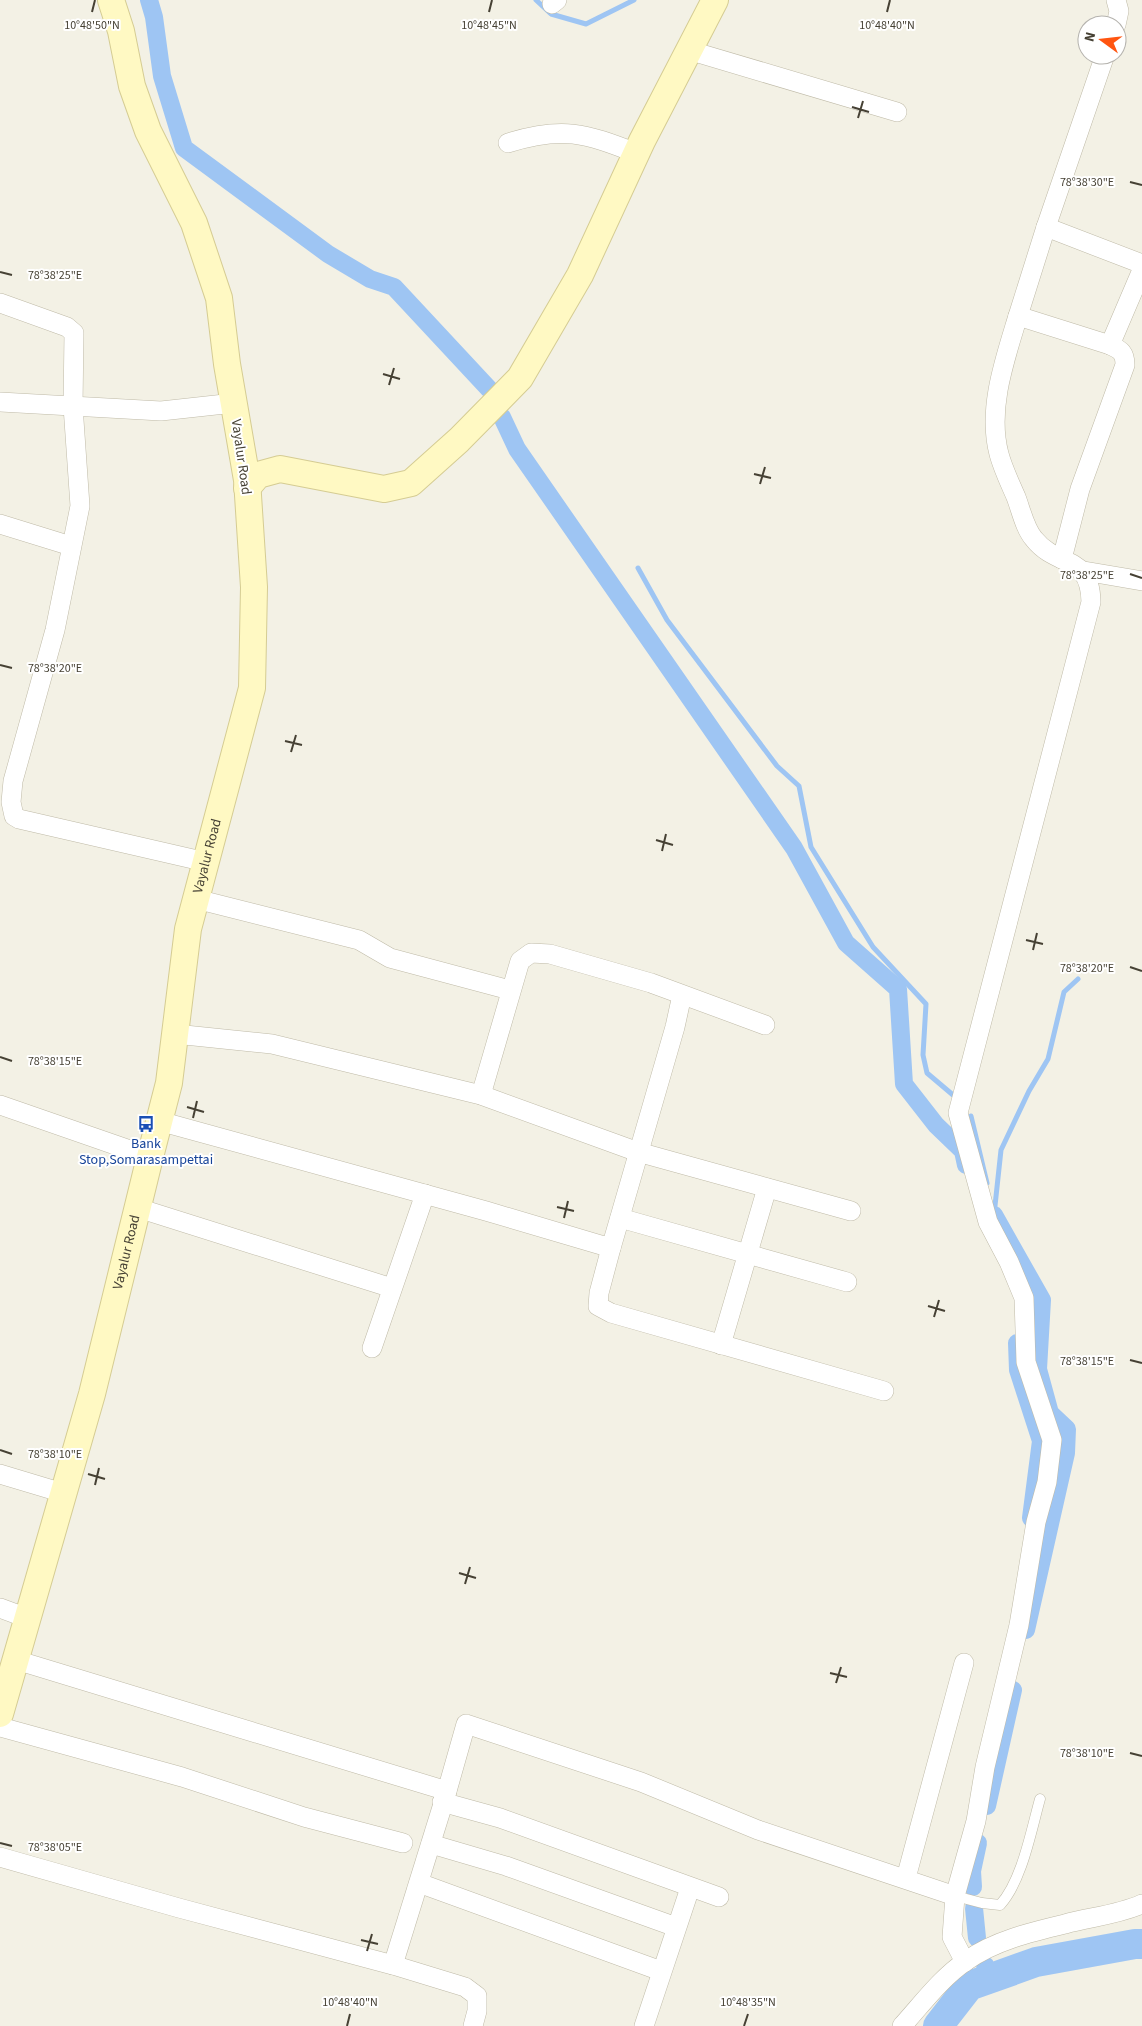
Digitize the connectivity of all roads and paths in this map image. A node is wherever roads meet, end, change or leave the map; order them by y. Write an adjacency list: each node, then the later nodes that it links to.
1 (111, 0): 17 (main road, Vayalur Road)
2 (715, 0): 5 (main road)
3 (1116, 0): 4 (street)
4 (1118, 15)
5 (688, 50): 7 (street); 9 (main road)
6 (1102, 65): 10 (street)
7 (897, 112)
8 (508, 143): 9 (street)
9 (636, 153): 19 (main road)
10 (1046, 227): 11 (street); 14 (street)
11 (1142, 264)
12 (1142, 270): 15 (street)
13 (0, 303): 18 (street)
14 (1018, 316): 15 (street); 22 (street)
15 (1110, 345): 22 (street)
16 (0, 402): 18 (street)
17 (234, 403): 18 (street); 19 (main road, Vayalur Road)
18 (73, 406): 21 (street)
19 (247, 488): 26 (main road, Vayalur Road)
20 (0, 524): 21 (street)
21 (71, 546): 25 (street)
22 (1062, 559): 23 (street)
23 (1084, 571): 24 (street); 64 (street)
24 (1142, 581)
25 (6, 780): 26 (street)
26 (206, 862): 27 (main road, Vayalur Road)
27 (196, 899): 28 (street); 31 (main road, Vayalur Road)
28 (510, 990): 29 (street); 32 (street)
29 (682, 995): 30 (street); 35 (street)
30 (765, 1026)
31 (175, 1034): 32 (street); 34 (main road, Vayalur Road)
32 (481, 1095): 35 (street)
33 (0, 1105): 36 (street)
34 (159, 1121): 36 (main road, Vayalur Road); 38 (street)
35 (638, 1152): 37 (street); 41 (street)
36 (150, 1157): 39 (main road, Vayalur Road)
37 (767, 1188): 40 (street); 43 (street)
38 (425, 1194): 42 (street); 45 (street)
39 (138, 1208): 45 (street); 50 (main road, Vayalur Road)
40 (851, 1211)
41 (620, 1218): 42 (street); 43 (street)
42 (611, 1248): 46 (street)
43 (748, 1254): 44 (street); 46 (street)
44 (847, 1282)
45 (392, 1288): 47 (street)
46 (721, 1345): 48 (street)
47 (372, 1348)
48 (884, 1391)
49 (0, 1474): 50 (street)
50 (63, 1494): 52 (main road, Vayalur Road)
51 (0, 1608): 52 (street)
52 (27, 1618): 53 (main road, Vayalur Road)
53 (16, 1660): 55 (main road, Vayalur Road); 56 (street)
54 (964, 1663): 61 (street)
55 (0, 1713): 58 (street)
56 (444, 1796): 59 (street); 61 (street); 63 (street)
57 (1040, 1800): 64 (lane)
58 (403, 1843)
59 (431, 1844): 62 (street); 67 (street)
60 (0, 1857): 69 (street)
61 (906, 1878): 64 (street)
62 (419, 1883): 69 (street); 70 (street)
63 (690, 1888): 65 (street); 67 (street)
64 (955, 1896): 68 (street)
65 (719, 1898)
66 (1142, 1904): 68 (street)
67 (676, 1927): 70 (street)
68 (964, 1962): 73 (street)
69 (393, 1964): 71 (street)
70 (661, 1971): 72 (street)
71 (473, 2026)
72 (644, 2026)
73 (902, 2026)

